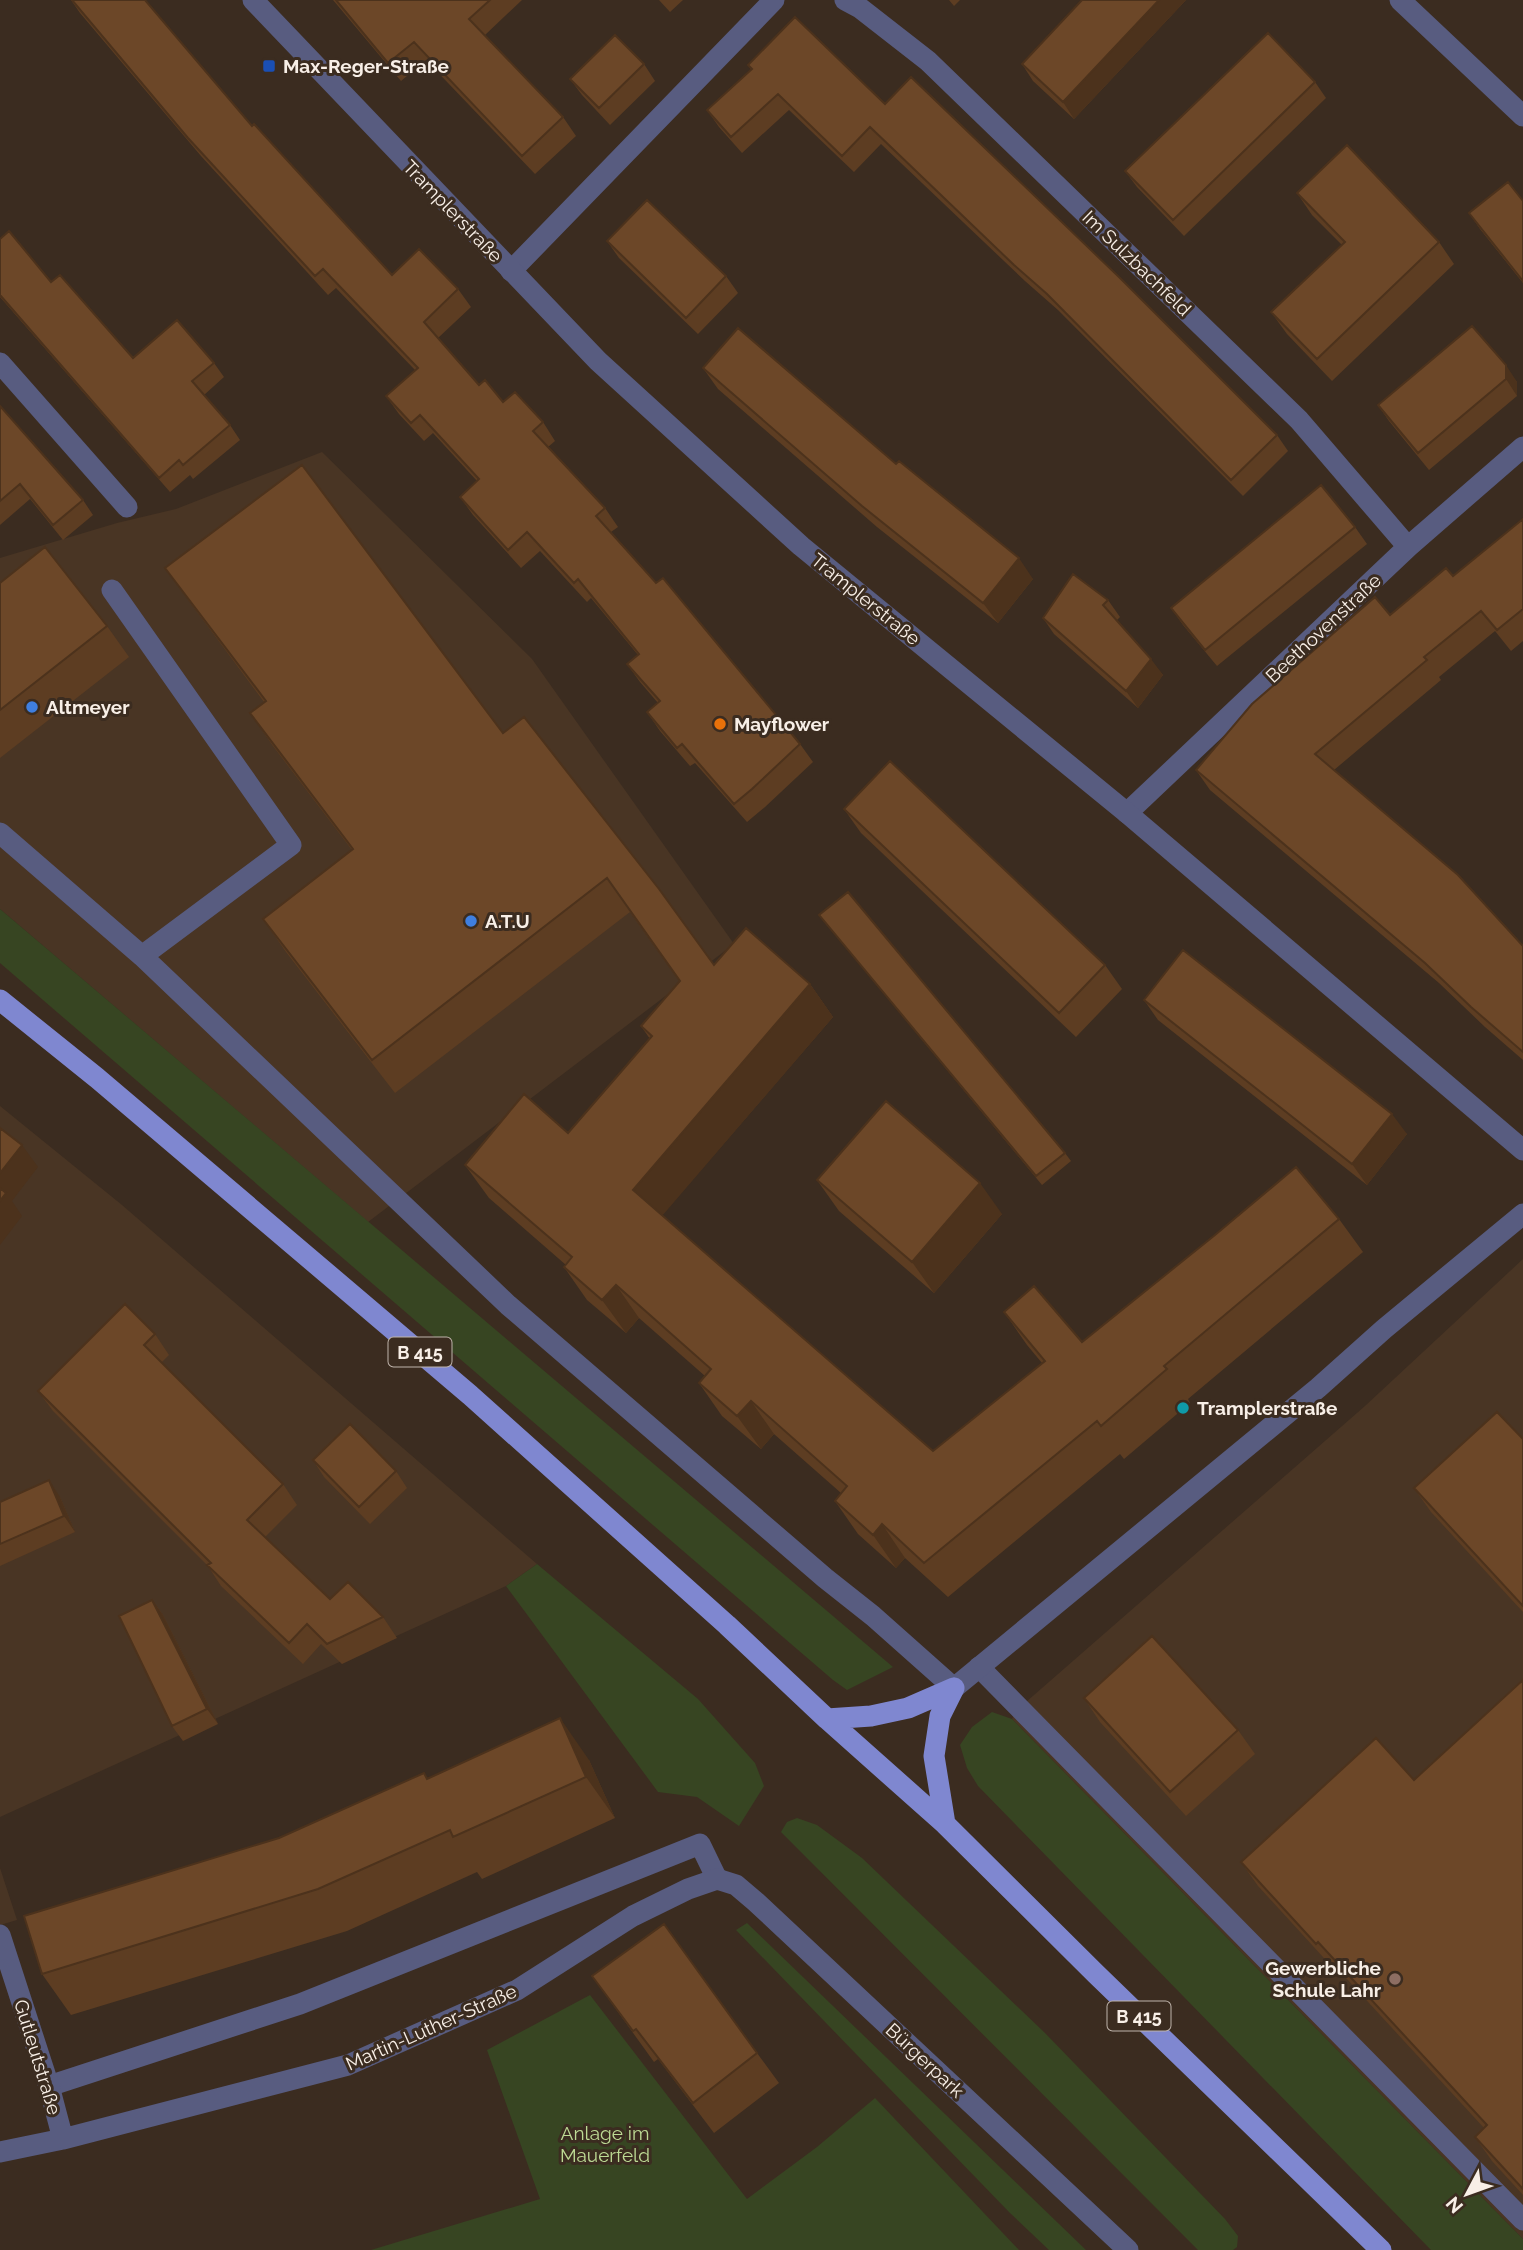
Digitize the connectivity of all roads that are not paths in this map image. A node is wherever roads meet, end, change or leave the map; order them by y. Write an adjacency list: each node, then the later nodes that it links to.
1 (253, 0): 6 (street, Tramplerstraße)
2 (774, 0): 6 (street)
3 (845, 0): 10 (street, Im Sulzbachfeld)
4 (1400, 0): 5 (street)
5 (1523, 116)
6 (511, 271): 12 (street, Tramplerstraße)
7 (0, 363): 9 (street)
8 (1523, 447): 10 (street, Beethovenstraße)
9 (127, 507)
10 (1408, 547): 12 (street, Beethovenstraße)
11 (112, 590): 14 (street)
12 (1127, 813): 16 (street, Tramplerstraße)
13 (0, 833): 14 (street)
14 (142, 956): 19 (street)
15 (0, 1000): 20 (main road, B 415)
16 (1523, 1150)
17 (1523, 1213): 18 (street)
18 (979, 1667): 19 (street); 27 (street)
19 (954, 1688): 20 (main road); 21 (main road)
20 (827, 1718): 21 (main road, B 415)
21 (945, 1824): 29 (main road, B 415)
22 (717, 1879): 24 (street); 25 (street, Martin-Luther-Straße); 28 (street, Bürgerpark)
23 (0, 1935): 24 (street, Gutleutstraße)
24 (50, 2086): 25 (street, Gutleutstraße)
25 (62, 2139): 26 (street, Martin-Luther-Straße)
26 (0, 2152)
27 (1523, 2220)
28 (1128, 2250)
29 (1381, 2250)

